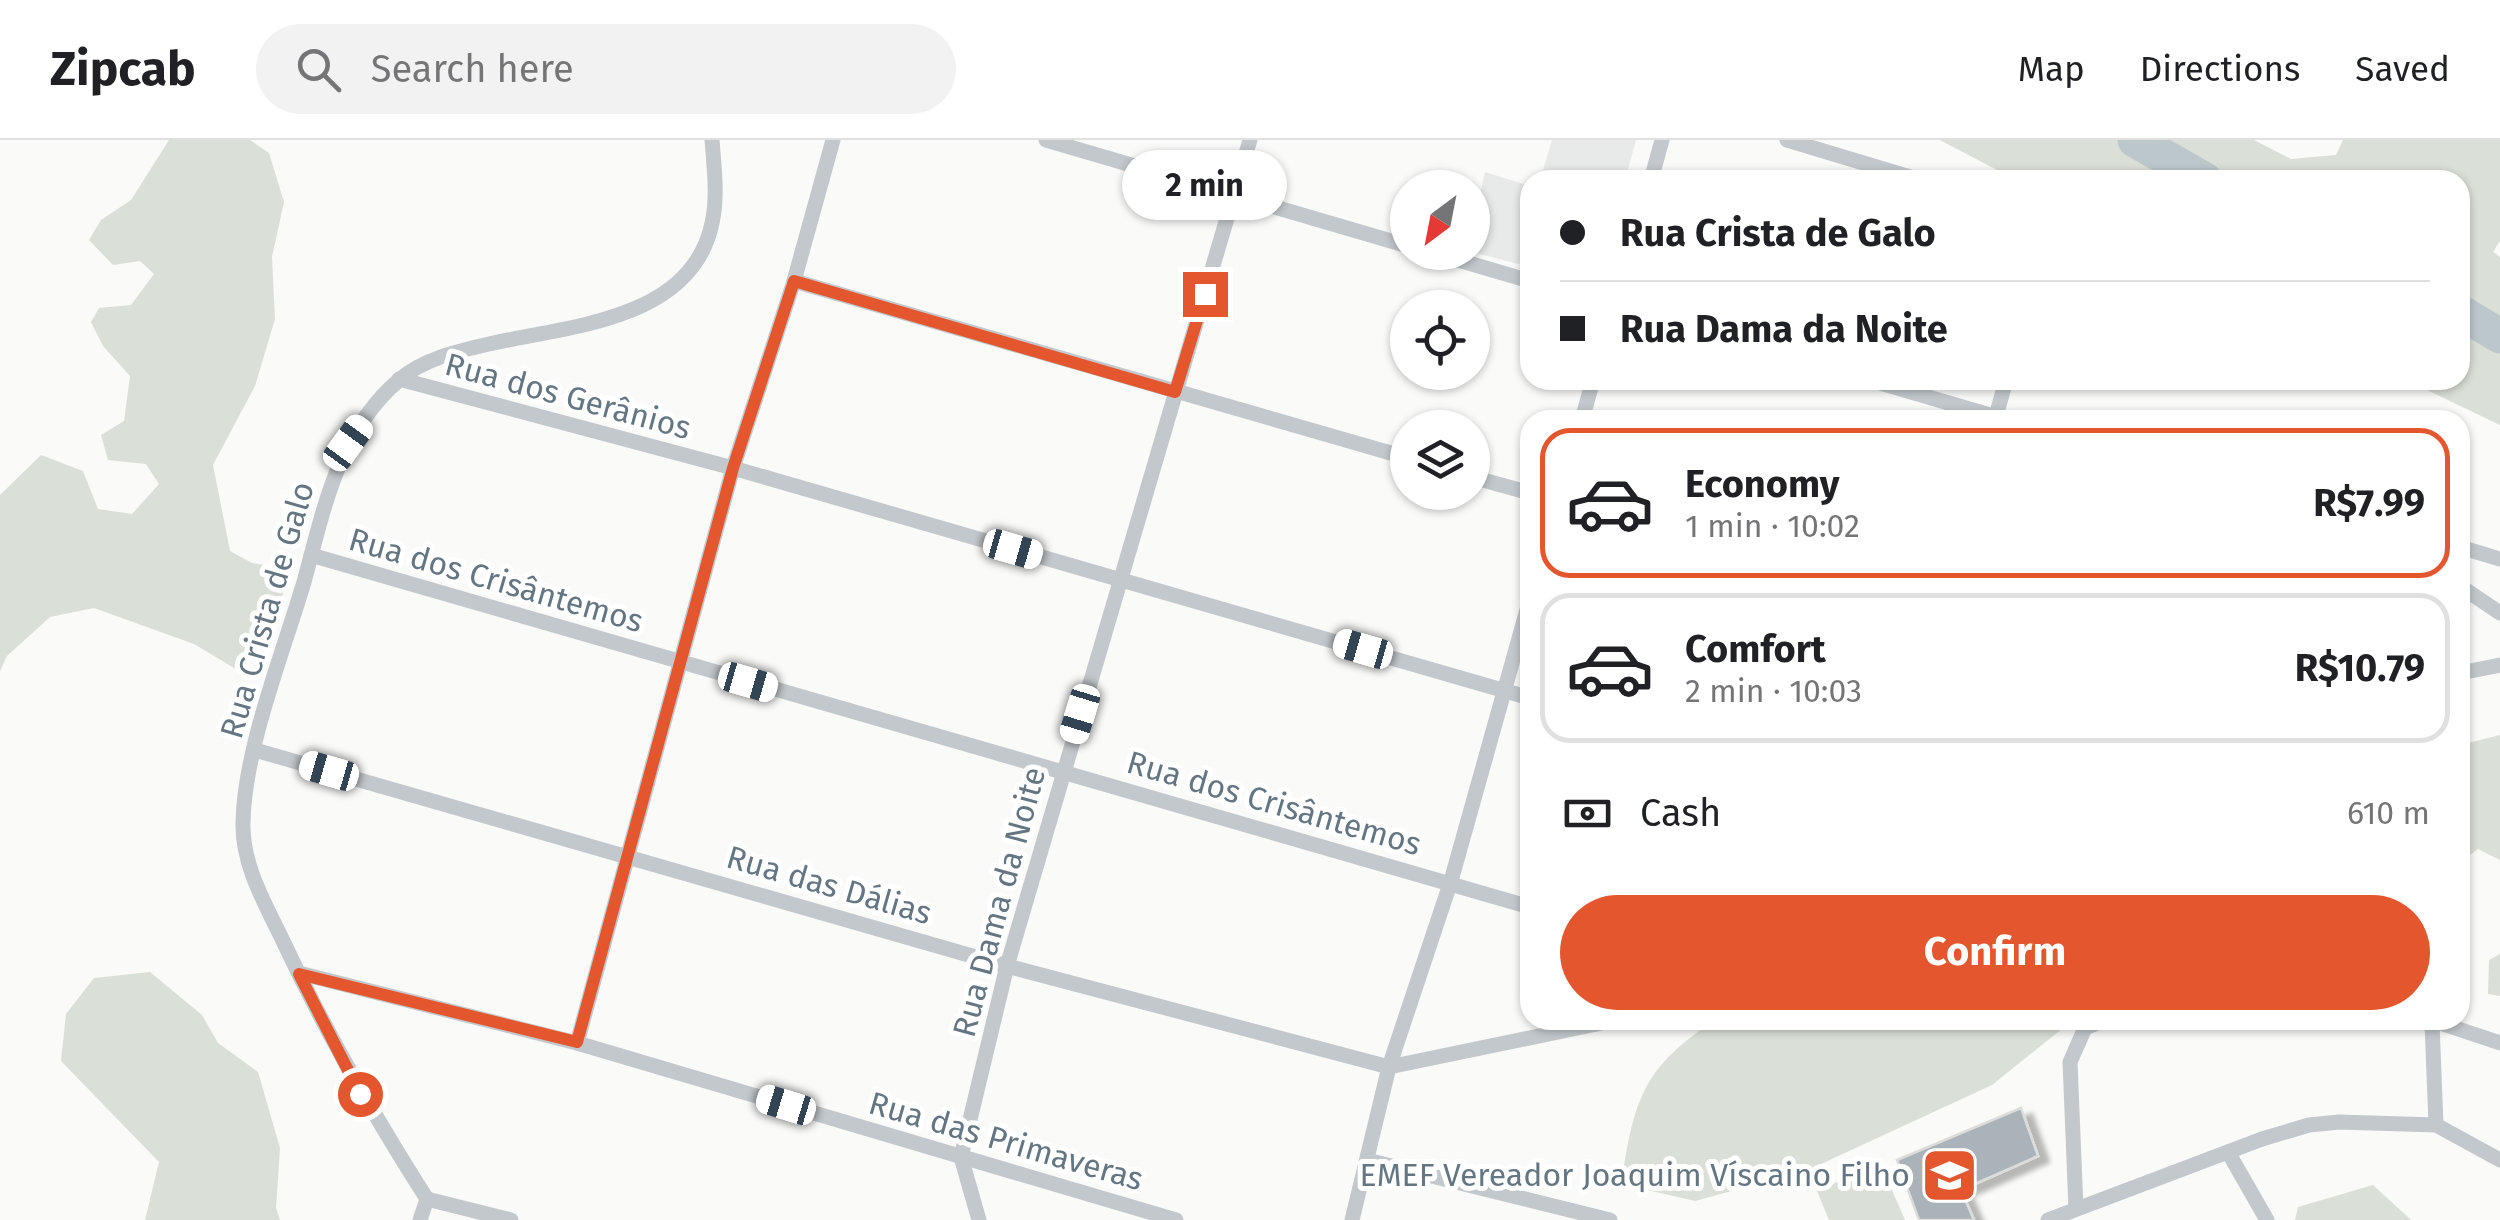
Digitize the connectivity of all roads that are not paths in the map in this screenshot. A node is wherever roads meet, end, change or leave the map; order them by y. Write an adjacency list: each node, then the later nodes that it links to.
1 (712, 140): 14 (street, Rua Crista de Galo)
2 (833, 140): 13 (street)
3 (1046, 140): 9 (street)
4 (1250, 140): 9 (street, Rua Dama da Noite)
5 (1662, 140): 7 (street)
6 (1787, 140): 8 (street)
7 (1653, 170)
8 (1887, 170)
9 (1234, 196): 10 (street); 16 (street, Rua Dama da Noite)
10 (1390, 241)
11 (1490, 269): 12 (street)
12 (1520, 278)
13 (794, 281): 16 (street); 19 (street)
14 (400, 379): 19 (street, Rua dos Gerânios); 23 (street, Rua Crista de Galo)
15 (1903, 390): 17 (street)
16 (1175, 392): 18 (street); 25 (street, Rua Dama da Noite)
17 (1969, 410)
18 (1390, 453)
19 (733, 468): 25 (street, Rua dos Gerânios); 29 (street)
20 (1490, 482): 21 (street)
21 (1520, 491)
22 (2470, 550): 24 (street)
23 (312, 555): 29 (street, Rua dos Crisântemos); 34 (street, Rua Crista de Galo)
24 (2500, 559)
25 (1118, 579): 32 (street, Rua dos Gerânios); 35 (street, Rua Dama da Noite)
26 (2470, 593): 27 (street)
27 (2500, 613)
28 (1520, 632): 32 (street)
29 (678, 661): 35 (street, Rua dos Crisântemos); 36 (street)
30 (2500, 665): 31 (street)
31 (2470, 672)
32 (1503, 690): 33 (street, Rua dos Gerânios); 37 (street)
33 (1520, 695)
34 (255, 750): 36 (street, Rua das Dálias); 40 (street, Rua Crista de Galo)
35 (1063, 772): 37 (street, Rua dos Crisântemos); 39 (street, Rua Dama da Noite)
36 (625, 854): 39 (street, Rua das Dálias); 45 (street)
37 (1450, 882): 38 (street, Rua dos Crisântemos); 47 (street)
38 (1520, 904)
39 (1006, 966): 47 (street, Rua das Dálias); 50 (street, Rua Dama da Noite)
40 (299, 974): 45 (street, Rua das Primaveras); 53 (street, Rua Crista de Galo)
41 (1568, 1030): 47 (street)
42 (2085, 1030): 54 (street)
43 (2432, 1030): 48 (street)
44 (2458, 1030): 46 (street)
45 (577, 1042): 50 (street, Rua das Primaveras)
46 (2500, 1043)
47 (1389, 1067): 51 (street)
48 (2436, 1126): 49 (street); 52 (street)
49 (2228, 1152): 54 (street); 62 (street)
50 (961, 1157): 57 (street, Rua Dama da Noite); 58 (street, Rua das Primaveras)
51 (1367, 1160): 59 (street); 60 (street)
52 (2500, 1160)
53 (428, 1199): 55 (street); 56 (street)
54 (2076, 1208): 61 (street)
55 (420, 1220)
56 (511, 1220)
57 (979, 1220)
58 (1176, 1220)
59 (1352, 1220)
60 (1610, 1220)
61 (2048, 1220)
62 (2267, 1220)

